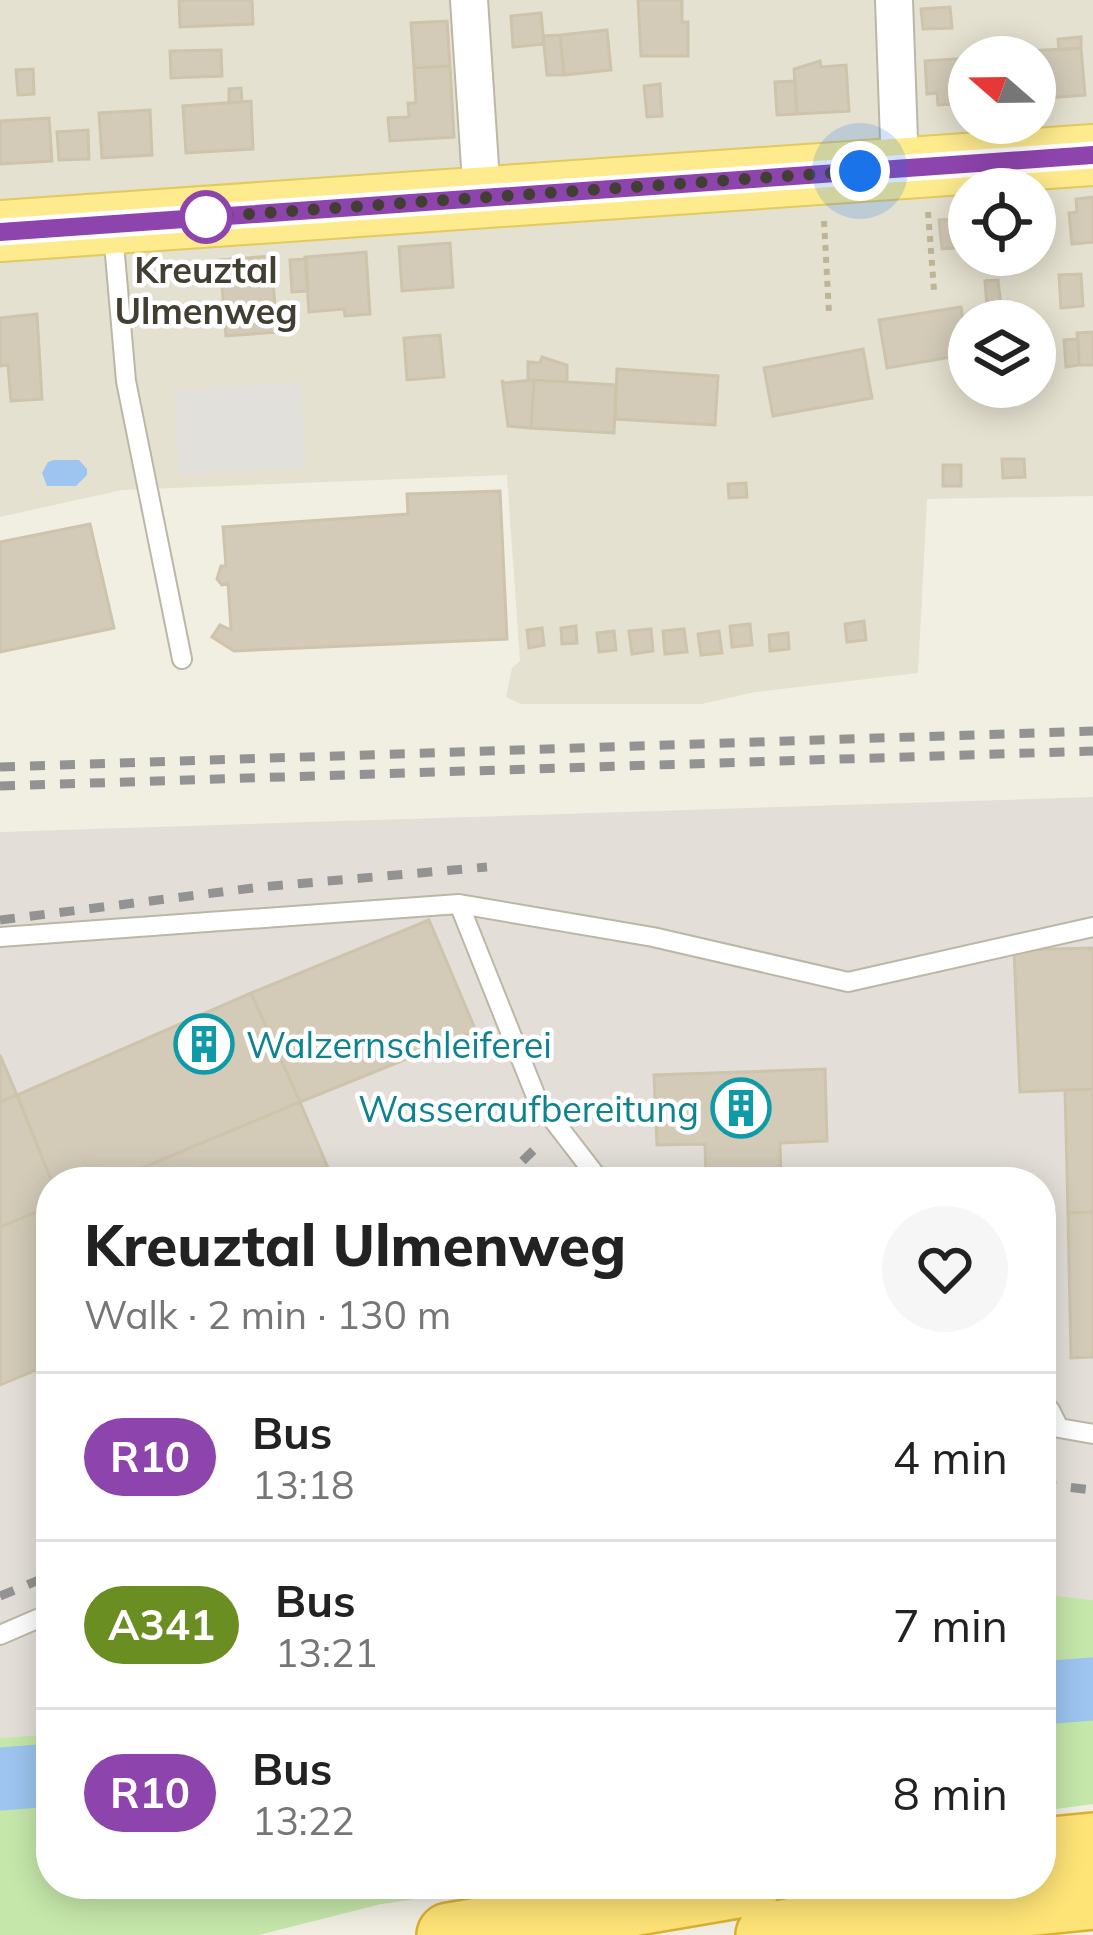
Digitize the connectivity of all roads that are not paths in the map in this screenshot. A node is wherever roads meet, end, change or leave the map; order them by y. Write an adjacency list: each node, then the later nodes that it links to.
1 (469, 0): 5 (street)
2 (894, 0): 4 (street)
3 (1093, 155): 4 (main road)
4 (912, 168): 5 (main road)
5 (482, 197): 6 (main road)
6 (112, 224): 7 (main road); 8 (lane)
7 (0, 232)
8 (182, 659)
9 (459, 904): 10 (lane); 11 (lane); 12 (lane)
10 (1093, 927)
11 (0, 937)
12 (589, 1167)
13 (1056, 1421): 14 (lane)
14 (1093, 1434)
15 (36, 1619): 16 (lane)
16 (0, 1635)
17 (1093, 1845): 18 (highway)
18 (1056, 1849)
19 (1093, 1898): 22 (highway)
20 (660, 1899): 21 (highway)
21 (448, 1935)
22 (767, 1935)

